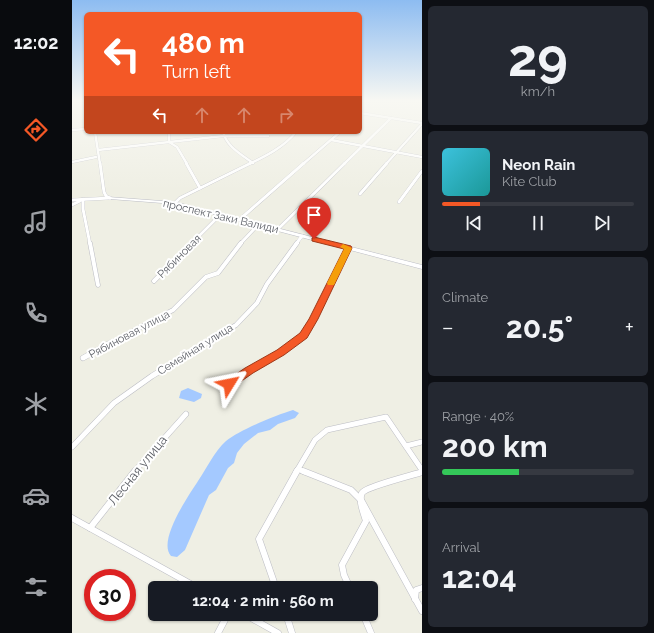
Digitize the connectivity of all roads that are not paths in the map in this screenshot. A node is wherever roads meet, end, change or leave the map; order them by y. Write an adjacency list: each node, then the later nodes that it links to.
1 (378, 131): 11 (street)
2 (416, 131): 13 (street)
3 (95, 134): 12 (street)
4 (169, 134): 10 (street)
5 (295, 134): 17 (street)
6 (338, 134): 9 (street)
7 (224, 136): 8 (street); 10 (street); 17 (street)
8 (268, 136)
9 (331, 140): 11 (street); 28 (street)
10 (169, 142): 12 (street); 19 (street)
11 (363, 146): 13 (street); 30 (street)
12 (98, 150): 21 (street)
13 (397, 152): 15 (street); 20 (street)
14 (96, 157): 16 (street)
15 (422, 157)
16 (72, 162)
17 (253, 163): 19 (street)
18 (422, 171): 24 (street)
19 (200, 188): 25 (street)
20 (360, 194)
21 (110, 198): 23 (street); 25 (street, проспект Заки Валиди)
22 (72, 200): 23 (street)
23 (83, 200): 26 (street); 35 (street)
24 (399, 202)
25 (175, 203): 27 (street, проспект Заки Валиди)
26 (72, 205)
27 (220, 215): 28 (street, проспект Заки Валиди); 34 (street, Рябиновая)
28 (239, 220): 29 (street, проспект Заки Валиди)
29 (258, 225): 30 (street, проспект Заки Валиди); 36 (street, Рябиновая улица)
30 (277, 230): 31 (street, проспект Заки Валиди)
31 (302, 236): 32 (street, проспект Заки Валиди); 41 (street, Семейная улица)
32 (348, 248): 33 (street, проспект Заки Валиди); 37 (street)
33 (422, 268)
34 (154, 281)
35 (98, 285)
36 (82, 358)
37 (229, 384)
38 (186, 414): 46 (street, Лесная улица)
39 (422, 442): 40 (street)
40 (406, 446): 42 (street); 43 (street)
41 (72, 447)
42 (298, 469): 44 (street); 48 (street)
43 (422, 471): 44 (street)
44 (361, 500): 49 (street); 51 (street)
45 (72, 518): 46 (street)
46 (90, 528): 47 (street)
47 (185, 581)
48 (274, 581)
49 (347, 581)
50 (422, 588): 51 (street)
51 (415, 599): 52 (street)
52 (422, 611)
53 (224, 621): 57 (street)
54 (257, 621): 58 (street)
55 (288, 621): 59 (street)
56 (366, 621): 60 (street)
57 (218, 633)
58 (278, 633)
59 (292, 633)
60 (371, 633)

